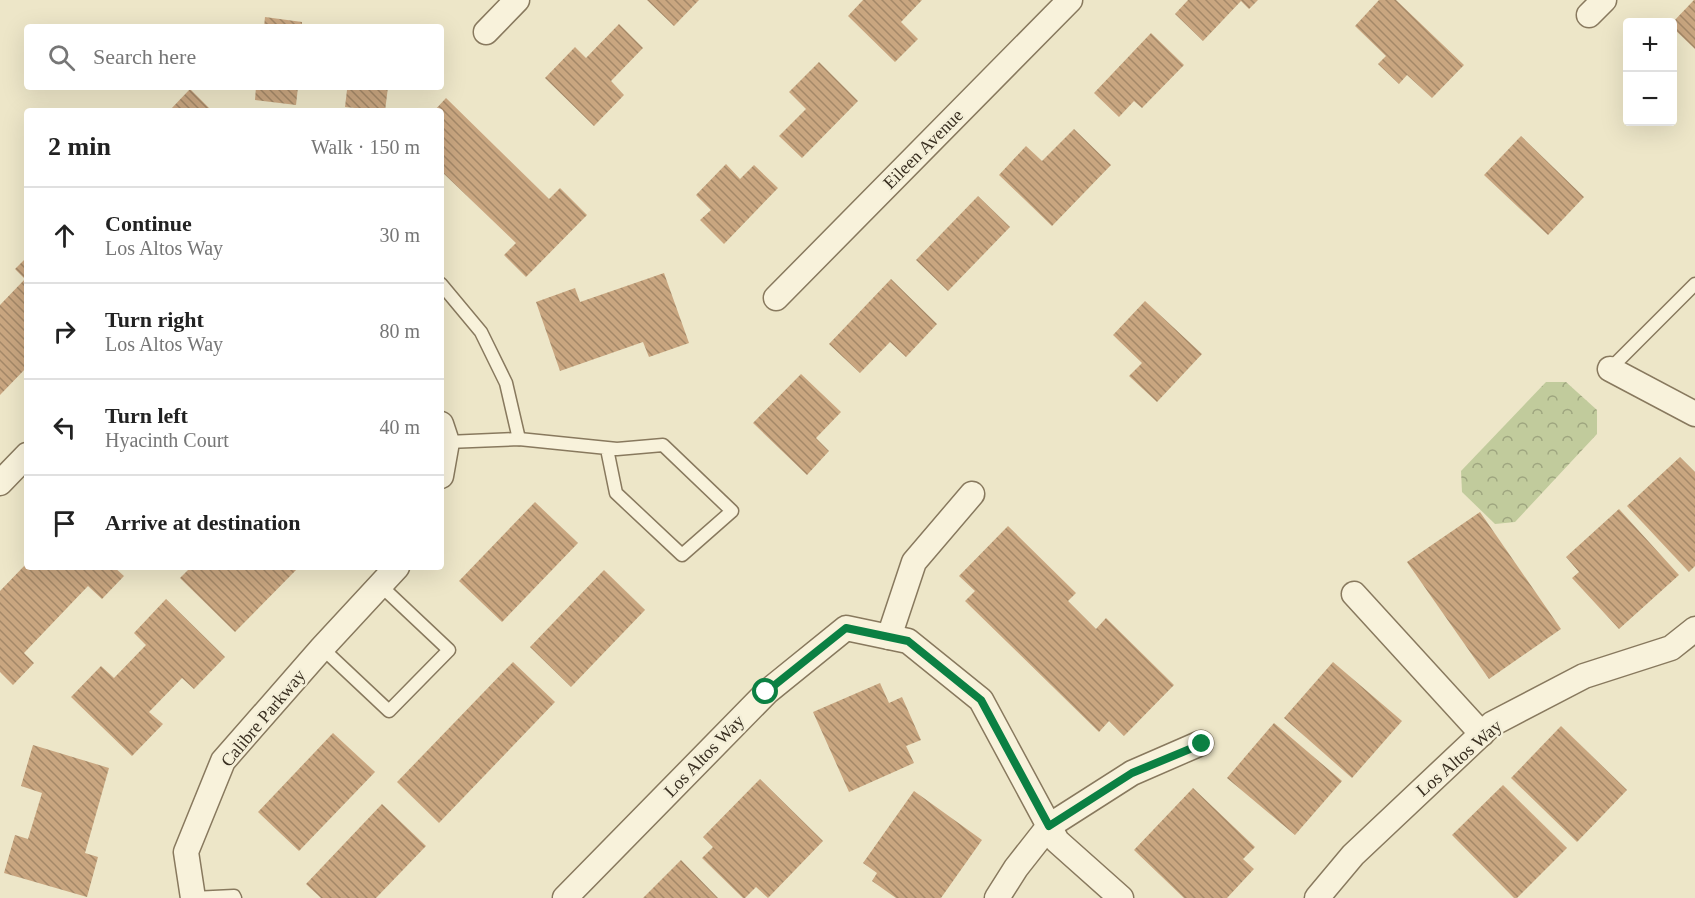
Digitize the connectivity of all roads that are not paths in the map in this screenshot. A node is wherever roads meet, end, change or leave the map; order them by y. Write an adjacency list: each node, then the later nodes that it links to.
1 (517, 0): 3 (street)
2 (1070, 0): 6 (street, Eileen Avenue)
3 (486, 32)
4 (1695, 284): 7 (lane)
5 (444, 288): 10 (lane)
6 (776, 298)
7 (1610, 369): 8 (street)
8 (1695, 414)
9 (444, 433): 10 (lane)
10 (519, 440): 11 (lane)
11 (607, 449): 11 (lane)
12 (24, 459): 13 (street)
13 (0, 483)
14 (972, 494): 19 (street)
15 (394, 570): 16 (street, Calibre Parkway)
16 (380, 585): 20 (street, Calibre Parkway); 20 (lane)
17 (1354, 594): 21 (street)
18 (1695, 629): 21 (street, Los Altos Way)
19 (889, 637): 23 (street, Los Altos Way); 26 (street, Los Altos Way)
20 (322, 648): 24 (street, Calibre Parkway)
21 (1482, 734): 29 (street, Los Altos Way)
22 (1202, 744): 23 (street)
23 (1049, 826): 27 (street); 28 (street, Los Altos Way)
24 (193, 898): 25 (lane)
25 (236, 898)
26 (564, 898)
27 (997, 898)
28 (1121, 898)
29 (1317, 898)

